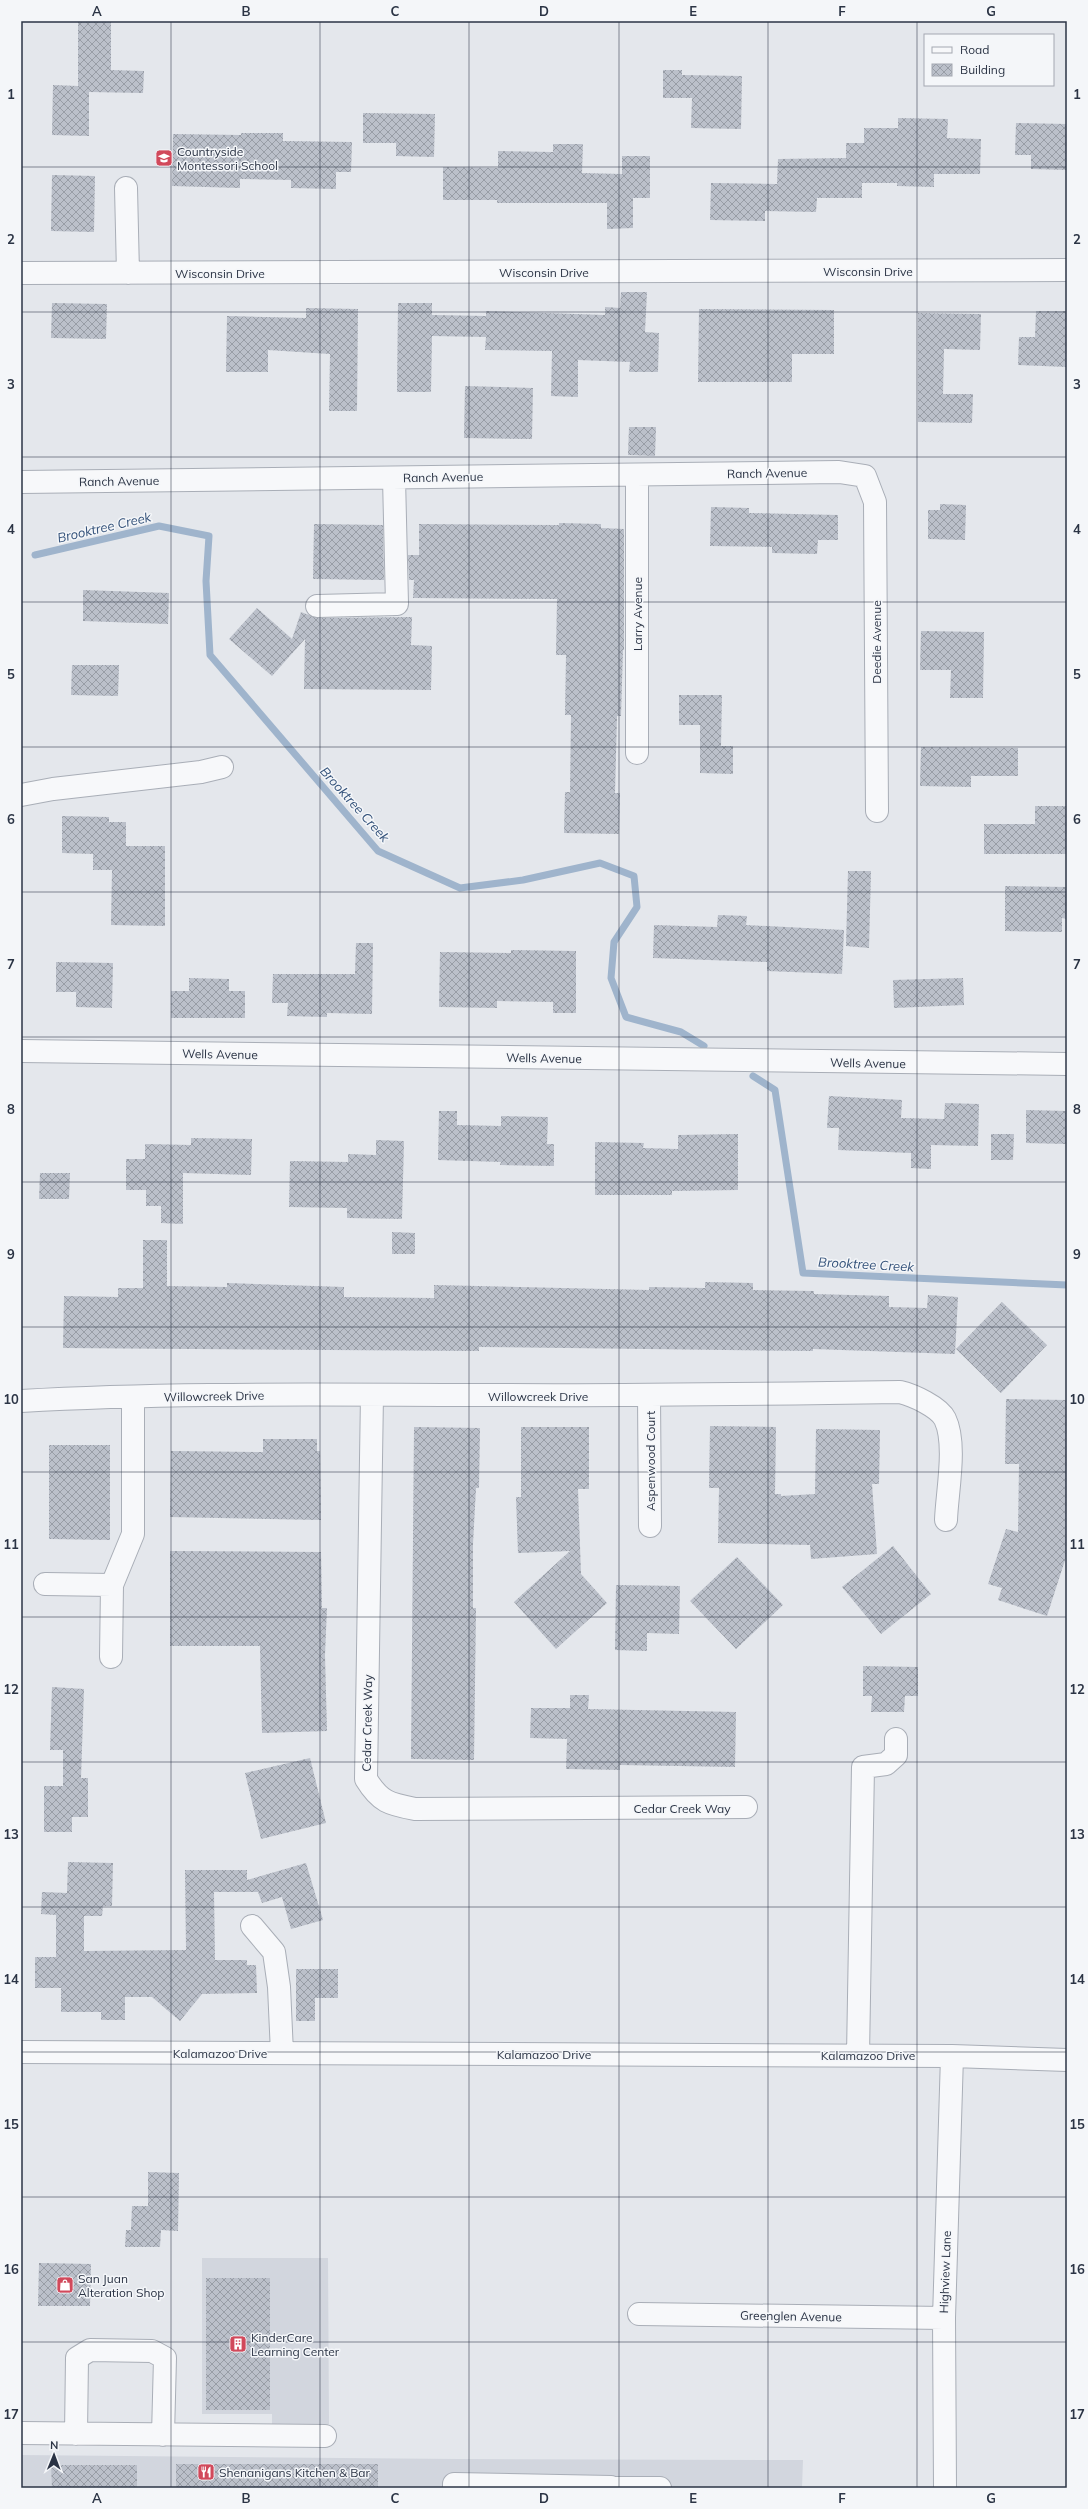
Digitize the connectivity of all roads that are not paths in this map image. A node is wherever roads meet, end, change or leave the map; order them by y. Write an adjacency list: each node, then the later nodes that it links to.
1 (126, 188): 4 (street)
2 (1067, 270): 4 (street, Wisconsin Drive)
3 (21, 273): 4 (street, Wisconsin Drive)
4 (128, 273)
5 (637, 475): 6 (street, Ranch Avenue); 7 (street, Ranch Avenue); 10 (street, Larry Avenue)
6 (865, 476): 13 (street, Deedie Avenue)
7 (394, 478): 8 (street, Ranch Avenue); 9 (street)
8 (21, 482)
9 (317, 606)
10 (637, 752)
11 (222, 767): 12 (street)
12 (21, 795)
13 (877, 810)
14 (21, 1051): 15 (street, Wells Avenue)
15 (1067, 1064)
16 (372, 1395): 17 (street, Willowcreek Drive); 18 (street, Willowcreek Drive); 26 (street, Cedar Creek Way)
17 (649, 1396): 20 (street, Willowcreek Drive); 21 (street, Aspenwood Court)
18 (133, 1397): 19 (street, Willowcreek Drive); 23 (street)
19 (21, 1401)
20 (946, 1520)
21 (650, 1526)
22 (45, 1584): 23 (street)
23 (112, 1585): 24 (street)
24 (111, 1657)
25 (896, 1739): 31 (street)
26 (746, 1807)
27 (252, 1926): 29 (street)
28 (21, 2052): 29 (street, Kalamazoo Drive)
29 (282, 2054): 31 (street, Kalamazoo Drive)
30 (1066, 2054): 32 (street, Kalamazoo Drive)
31 (858, 2056): 32 (street, Kalamazoo Drive)
32 (952, 2056): 34 (street, Highview Lane)
33 (639, 2314): 34 (street, Greenglen Avenue)
34 (944, 2318): 42 (street, Highview Lane)
35 (21, 2433): 36 (street)
36 (76, 2434): 37 (street); 37 (street)
37 (163, 2435): 38 (street)
38 (325, 2436)
39 (611, 2487): 40 (street); 41 (street)
40 (454, 2488)
41 (660, 2488)
42 (945, 2488)

